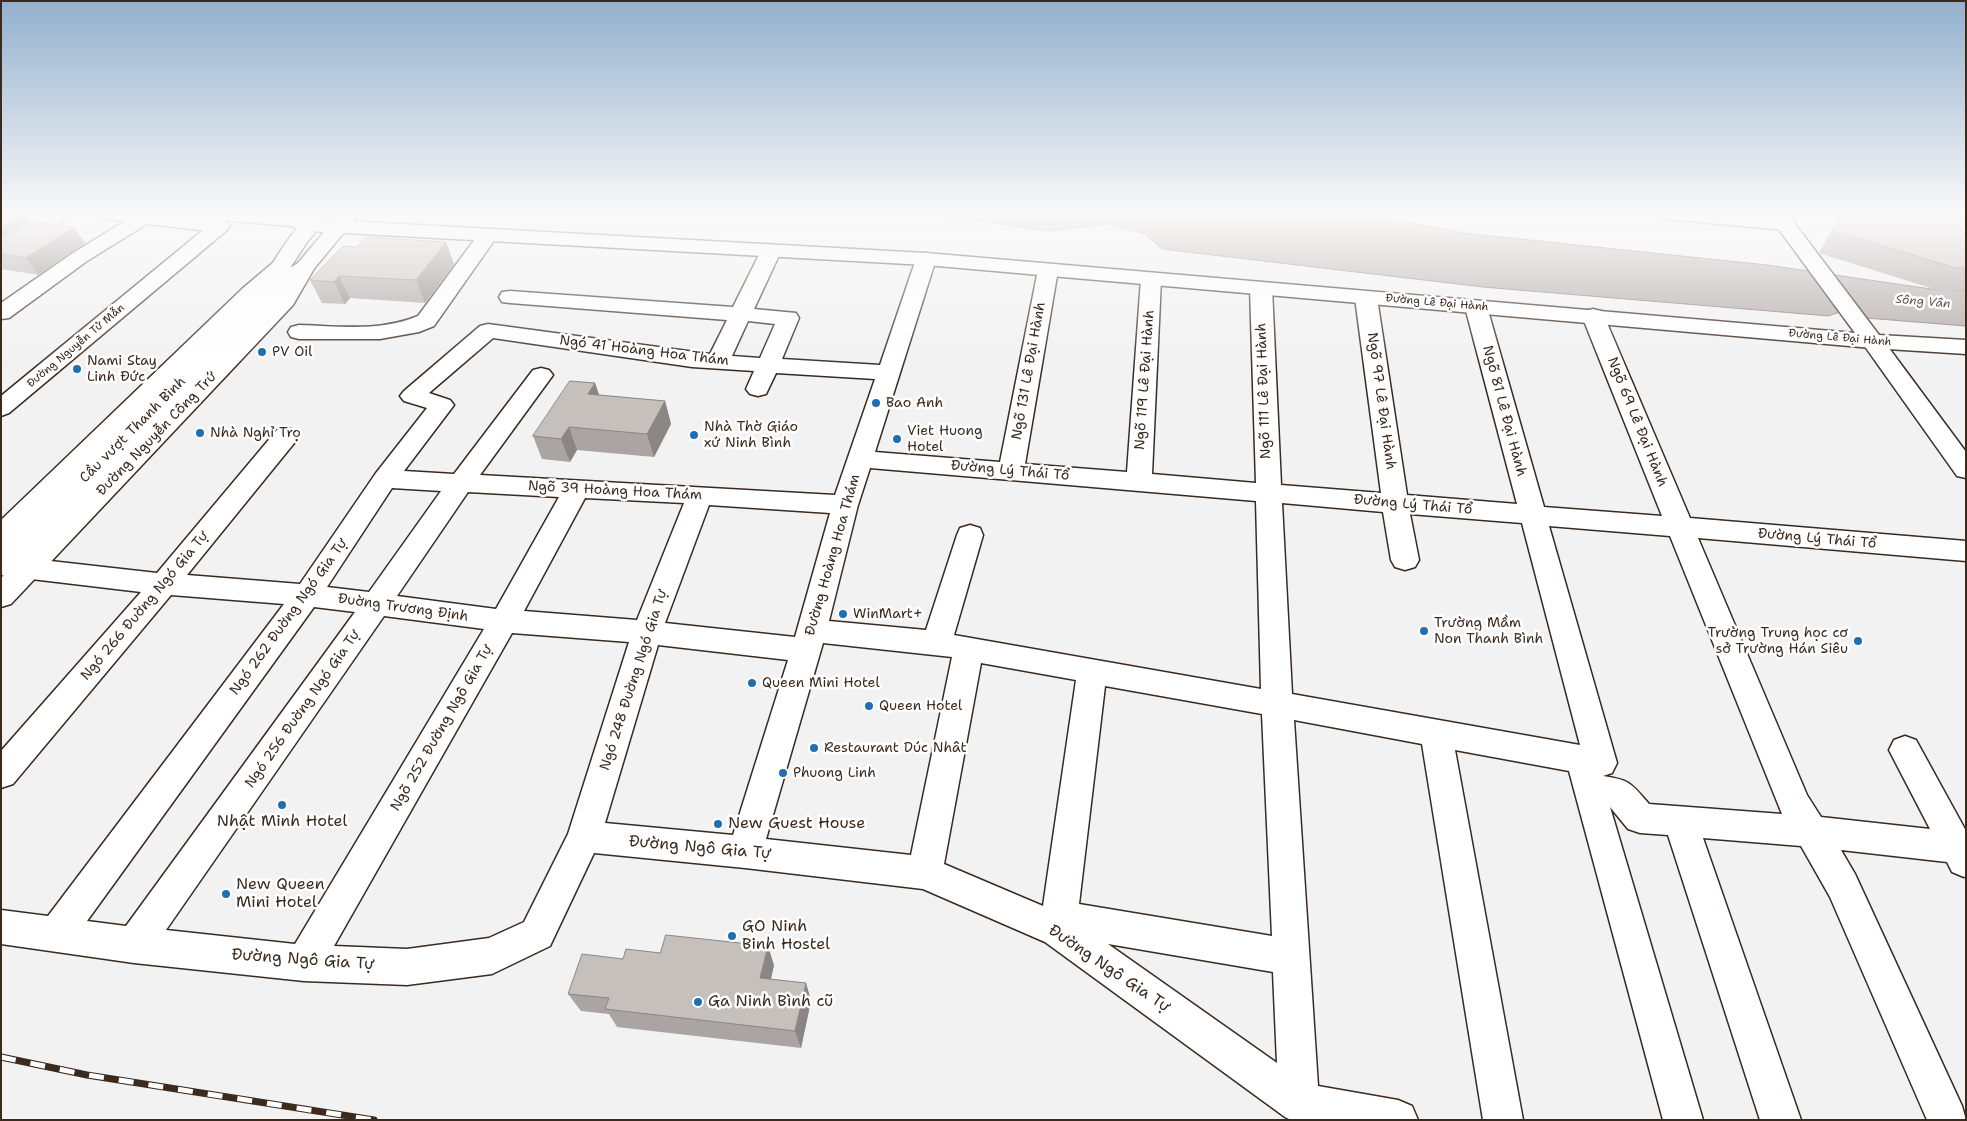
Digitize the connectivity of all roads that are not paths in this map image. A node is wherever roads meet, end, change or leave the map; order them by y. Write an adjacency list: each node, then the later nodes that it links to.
1 (67, 265): 16 (main road)
2 (174, 265): 28 (main road, Đường Nguyễn Tử Mẫn)
3 (466, 265): 19 (main road)
4 (764, 265): 17 (main road)
5 (924, 265): 25 (main road, Đường Hoàng Hoa Thám)
6 (996, 265): 9 (main road, Đường Lê Đại Hành)
7 (1817, 265): 21 (main road)
8 (294, 266): 13 (main road, Đường Nguyễn Công Trứ); 44 (main road, Đường Nguyễn Công Trứ); 47 (main road, Đường Nguyễn Công Trứ)
9 (1048, 270): 10 (main road, Đường Lê Đại Hành); 32 (main road, Ngõ 131 Lê Đại Hành)
10 (1151, 279): 11 (main road, Đường Lê Đại Hành); 35 (main road, Ngõ 119 Lê Đại Hành)
11 (1261, 288): 14 (main road, Đường Lê Đại Hành); 37 (main road, Ngõ 111 Lê Đại Hành)
12 (510, 297): 17 (main road)
13 (264, 298): 47 (main road, Cầu vượt Thanh Bình)
14 (1366, 298): 15 (main road, Đường Lê Đại Hành); 39 (main road, Ngõ 97 Lê Đại Hành)
15 (1476, 306): 18 (main road, Đường Lê Đại Hành); 41 (main road, Ngõ 81 Lê Đại Hành)
16 (1, 313)
17 (740, 314): 23 (main road); 24 (main road)
18 (1593, 316): 21 (main road, Đường Lê Đại Hành); 42 (main road, Ngõ 69 Lê Đại Hành)
19 (300, 332)
20 (488, 332): 23 (main road, Ngó 41 Hoàng Hoa Thám); 33 (main road, Ngó 262 Đuờng Ngó Gia Tự)
21 (1872, 341): 22 (main road, Đường Lê Đại Hành); 31 (main road)
22 (1966, 347)
23 (718, 361): 24 (main road, Ngó 41 Hoàng Hoa Thám)
24 (767, 364): 25 (main road, Ngó 41 Hoàng Hoa Thám); 27 (main road)
25 (889, 374): 30 (main road, Đường Hoàng Hoa Thám)
26 (541, 375): 34 (main road, Ngó 256 Đuờng Ngó Gia Tự)
27 (758, 389)
28 (1, 408)
29 (286, 436): 48 (main road, Ngó 266 Đuờng Ngó Gia Tự)
30 (861, 459): 32 (main road, Đường Lý Thái Tổ); 40 (main road, Đường Hoàng Hoa Thám)
31 (1966, 470)
32 (1011, 471): 35 (main road, Đường Lý Thái Tổ)
33 (385, 479): 34 (main road, Ngõ 39 Hoàng Hoa Thám); 49 (main road, Ngó 262 Đuờng Ngó Gia Tự)
34 (461, 482): 36 (main road, Ngõ 39 Hoàng Hoa Thám); 51 (main road, Ngó 256 Đuờng Ngó Gia Tự)
35 (1138, 482): 37 (main road, Đường Lý Thái Tổ)
36 (576, 490): 38 (main road, Ngõ 39 Hoàng Hoa Thám); 52 (main road, Ngõ 252 Đường Ngô Gia Tự)
37 (1268, 493): 39 (main road, Đường Lý Thái Tổ); 58 (main road, Ngõ 111 Lê Đại Hành)
38 (700, 496): 40 (main road, Ngõ 39 Hoàng Hoa Thám); 53 (main road, Ngó 248 Đuờng Ngó Gia Tự)
39 (1395, 503): 41 (main road, Đường Lý Thái Tổ); 46 (main road, Ngõ 97 Lê Đại Hành)
40 (845, 505): 54 (main road, Đường Hoàng Hoa Thám)
41 (1533, 516): 42 (main road, Đường Lý Thái Tổ); 62 (main road, Ngõ 81 Lê Đại Hành)
42 (1680, 528): 45 (main road, Đường Lý Thái Tổ); 64 (main road, Ngõ 69 Lê Đại Hành)
43 (970, 535): 55 (main road)
44 (1, 536)
45 (1966, 551)
46 (1405, 560)
47 (10, 566): 48 (main road, Đuờng Trương Định); 50 (main road, Đường Nguyễn Công Trứ)
48 (164, 584): 49 (main road, Đuờng Trương Định); 61 (main road, Ngó 266 Đuờng Ngó Gia Tự)
49 (307, 595): 51 (main road, Đuờng Trương Định); 71 (main road, Ngó 262 Đuờng Ngó Gia Tự)
50 (1, 596)
51 (376, 605): 52 (main road, Đuờng Trương Định); 72 (main road, Ngó 256 Đuờng Ngó Gia Tự)
52 (504, 621): 53 (main road, Đuờng Trương Định); 74 (main road, Ngõ 252 Đường Ngô Gia Tự)
53 (647, 632): 54 (main road, Đuờng Trương Định); 65 (main road, Ngó 248 Đuờng Ngó Gia Tự)
54 (808, 640): 55 (main road, Đuờng Trương Định); 66 (main road, Đường Hoàng Hoa Thám)
55 (936, 643): 56 (main road, Đuờng Trương Định)
56 (969, 649): 57 (main road, Đuờng Trương Định); 68 (main road)
57 (1092, 670): 58 (main road, Đuờng Trương Định); 69 (main road)
58 (1277, 704): 59 (main road, Đuờng Trương Định); 73 (main road, Ngõ 111 Lê Đại Hành)
59 (1436, 733): 62 (main road, Đuờng Trương Định); 77 (main road)
60 (1905, 750): 67 (main road)
61 (1, 774)
62 (1585, 774): 63 (main road); 78 (main road)
63 (1680, 821): 64 (main road); 79 (main road)
64 (1810, 831): 67 (main road); 80 (main road, Ngõ 69 Lê Đại Hành)
65 (584, 837): 66 (main road, Đường Ngô Gia Tự); 74 (main road, Đường Ngô Gia Tự)
66 (745, 852): 68 (main road, Đường Ngô Gia Tự)
67 (1963, 854)
68 (925, 873): 69 (main road, Đường Ngô Gia Tự)
69 (1058, 924): 73 (main road); 75 (main road, Đường Ngô Gia Tự)
70 (1, 927): 71 (main road, Đường Ngô Gia Tự)
71 (56, 934): 72 (main road, Đường Ngô Gia Tự)
72 (134, 945): 74 (main road, Đường Ngô Gia Tự)
73 (1291, 957): 75 (main road, Ngõ 111 Lê Đại Hành)
74 (304, 963)
75 (1299, 1103): 76 (main road, Đường Ngô Gia Tự)
76 (1398, 1120)
77 (1503, 1120)
78 (1683, 1120)
79 (1781, 1120)
80 (1948, 1120)

